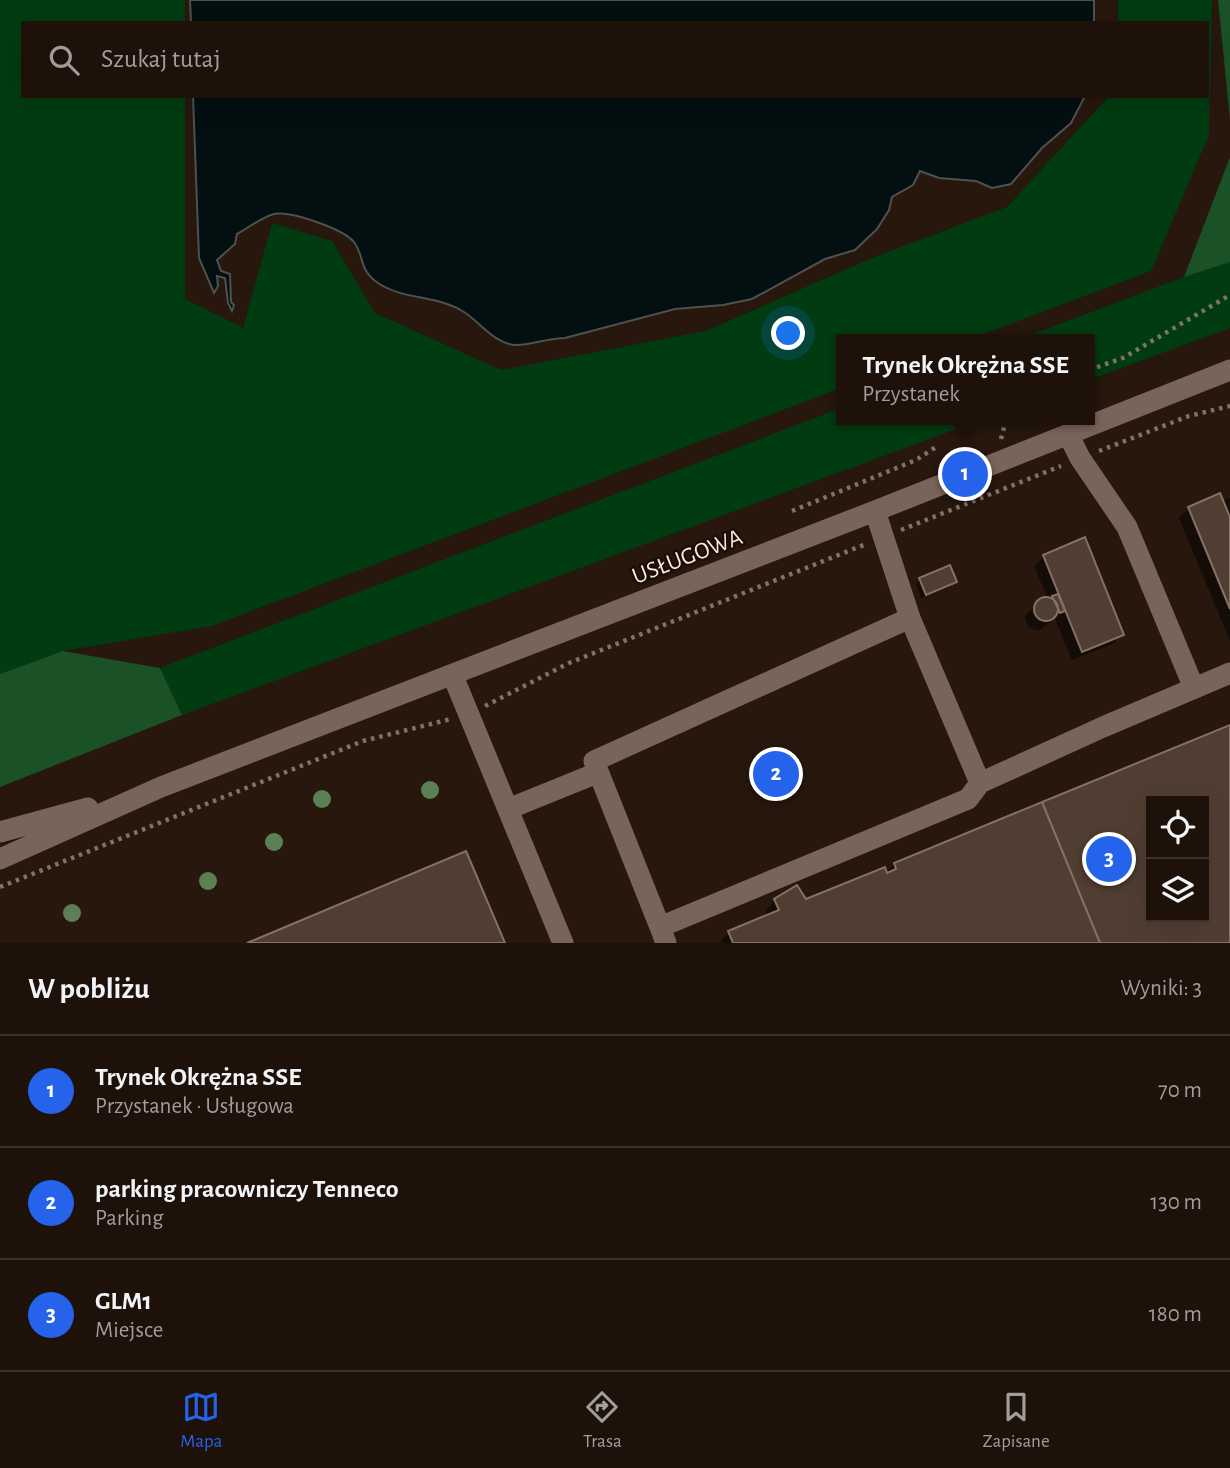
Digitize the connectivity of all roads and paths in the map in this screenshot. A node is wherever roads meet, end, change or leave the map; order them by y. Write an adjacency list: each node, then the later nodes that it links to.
1 (1230, 295): 2 (path)
2 (1095, 368)
3 (1230, 370): 5 (street, USŁUGOWA)
4 (1230, 406): 9 (path)
5 (1095, 423)
6 (1091, 425): 7 (street, USŁUGOWA)
7 (1068, 434): 9 (street); 11 (street, USŁUGOWA)
8 (936, 447): 10 (path)
9 (1080, 458): 12 (path); 16 (street)
10 (792, 511)
11 (875, 511): 12 (street); 15 (street, USŁUGOWA)
12 (884, 537): 13 (street); 17 (path)
13 (910, 618): 18 (street); 19 (street)
14 (1230, 673): 16 (street)
15 (453, 676): 17 (street); 20 (street, USŁUGOWA)
16 (1194, 688): 19 (street)
17 (468, 715): 21 (street); 24 (path)
18 (597, 773): 21 (street); 25 (street)
19 (980, 783): 25 (street)
20 (161, 787): 22 (street, USŁUGOWA); 23 (street, USŁUGOWA)
21 (508, 809): 26 (street)
22 (0, 832)
23 (0, 859)
24 (0, 887)
25 (663, 935)
26 (563, 943)

